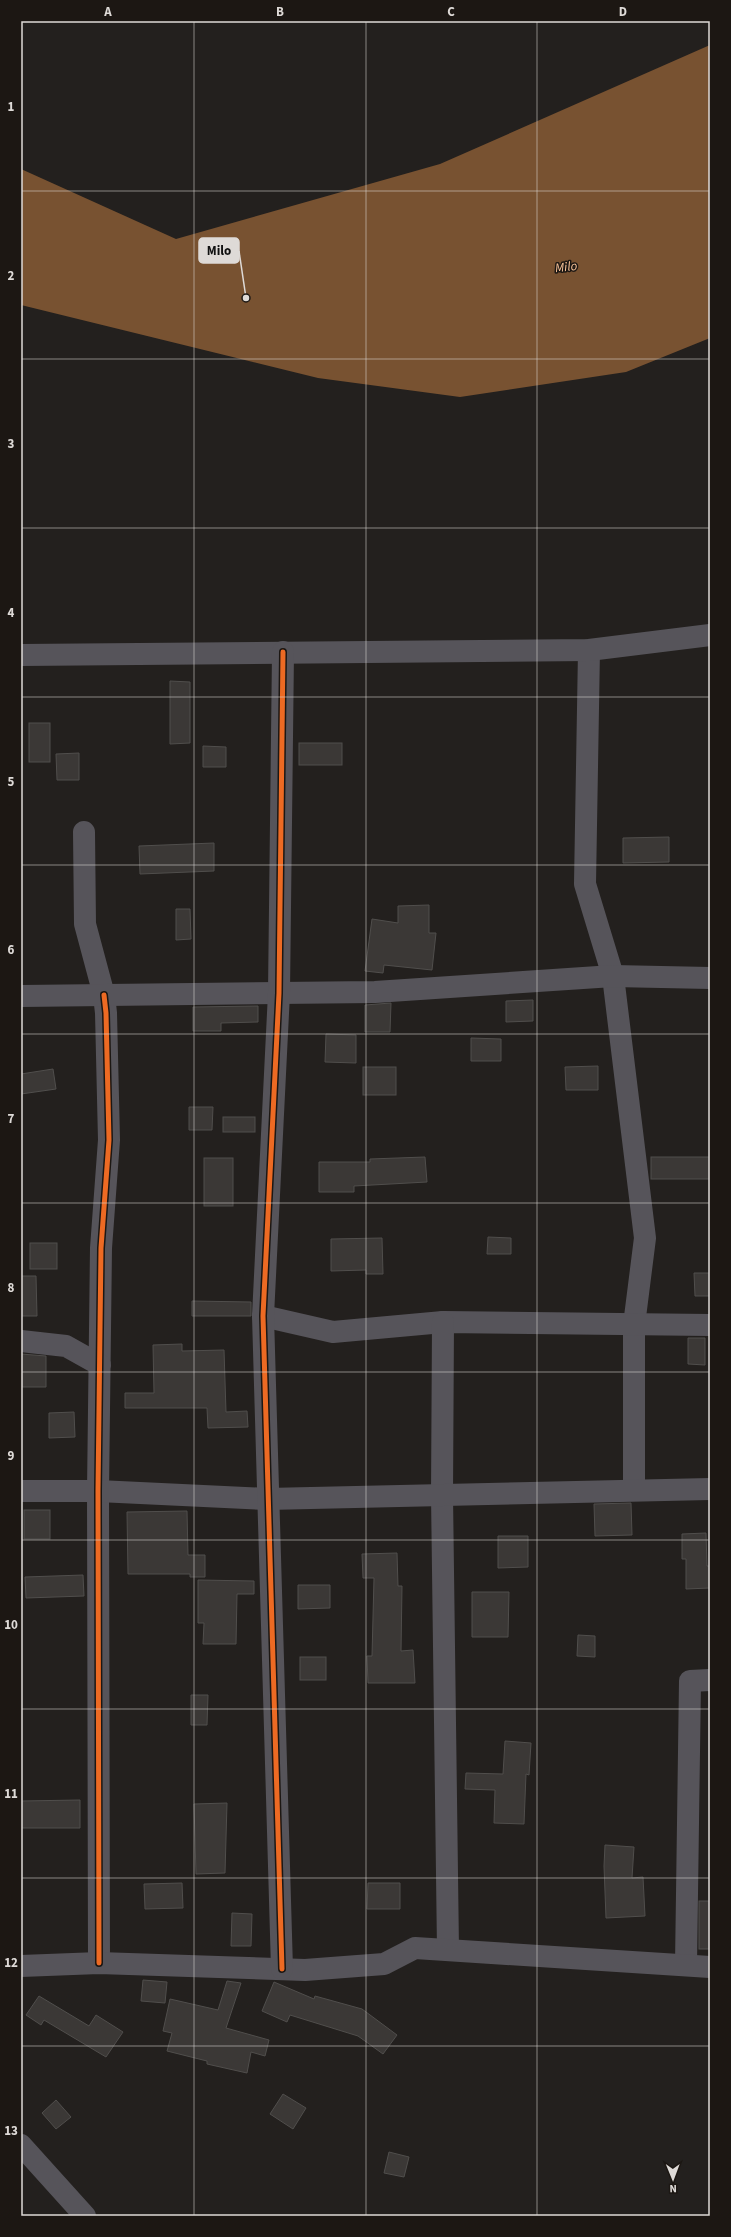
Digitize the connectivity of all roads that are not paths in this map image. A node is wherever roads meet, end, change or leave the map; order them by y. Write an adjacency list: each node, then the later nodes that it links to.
1 (710, 636): 2 (street)
2 (589, 650): 3 (street); 6 (street)
3 (283, 652): 4 (street); 8 (street)
4 (21, 655)
5 (84, 832): 9 (street)
6 (613, 976): 7 (street); 8 (street); 13 (street)
7 (710, 978)
8 (279, 993): 9 (street); 11 (street)
9 (104, 995): 10 (street); 16 (street)
10 (21, 996)
11 (263, 1316): 12 (street); 22 (street)
12 (442, 1322): 13 (street); 21 (street)
13 (634, 1325): 14 (street); 18 (street)
14 (710, 1325)
15 (21, 1341): 16 (street)
16 (100, 1365): 19 (street)
17 (710, 1489): 18 (street)
18 (634, 1490): 21 (street)
19 (98, 1491): 20 (street); 22 (street); 25 (street)
20 (21, 1492)
21 (442, 1495): 22 (street); 24 (street)
22 (267, 1499): 29 (street)
23 (710, 1680): 26 (street)
24 (448, 1950): 26 (street); 29 (street)
25 (99, 1963): 27 (street); 29 (street)
26 (686, 1965): 28 (street)
27 (21, 1966)
28 (710, 1966)
29 (282, 1969)
30 (21, 2145): 31 (street)
31 (85, 2216)

